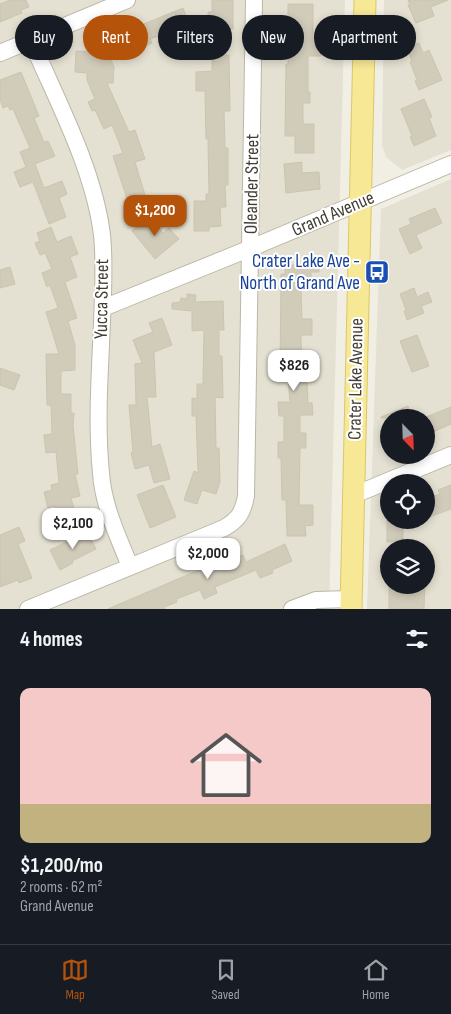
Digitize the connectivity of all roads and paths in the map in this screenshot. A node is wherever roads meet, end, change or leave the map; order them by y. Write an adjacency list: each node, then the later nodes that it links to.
1 (127, 0): 4 (street)
2 (254, 0): 10 (street, Oleander Street)
3 (365, 0): 9 (main road, Crater Lake Avenue)
4 (73, 22)
5 (15, 47): 6 (street)
6 (0, 53)
7 (39, 60): 11 (street, Yucca Street)
8 (451, 164): 9 (street, Grand Avenue)
9 (360, 202): 10 (street, Grand Avenue); 13 (main road, Crater Lake Avenue)
10 (251, 248): 11 (street, Grand Avenue); 14 (street, Oleander Street)
11 (103, 308): 14 (street, Yucca Street)
12 (451, 455): 13 (street)
13 (354, 495): 15 (main road, Crater Lake Avenue)
14 (130, 566): 16 (street)
15 (351, 604): 17 (street)
16 (28, 609)
17 (292, 609)

